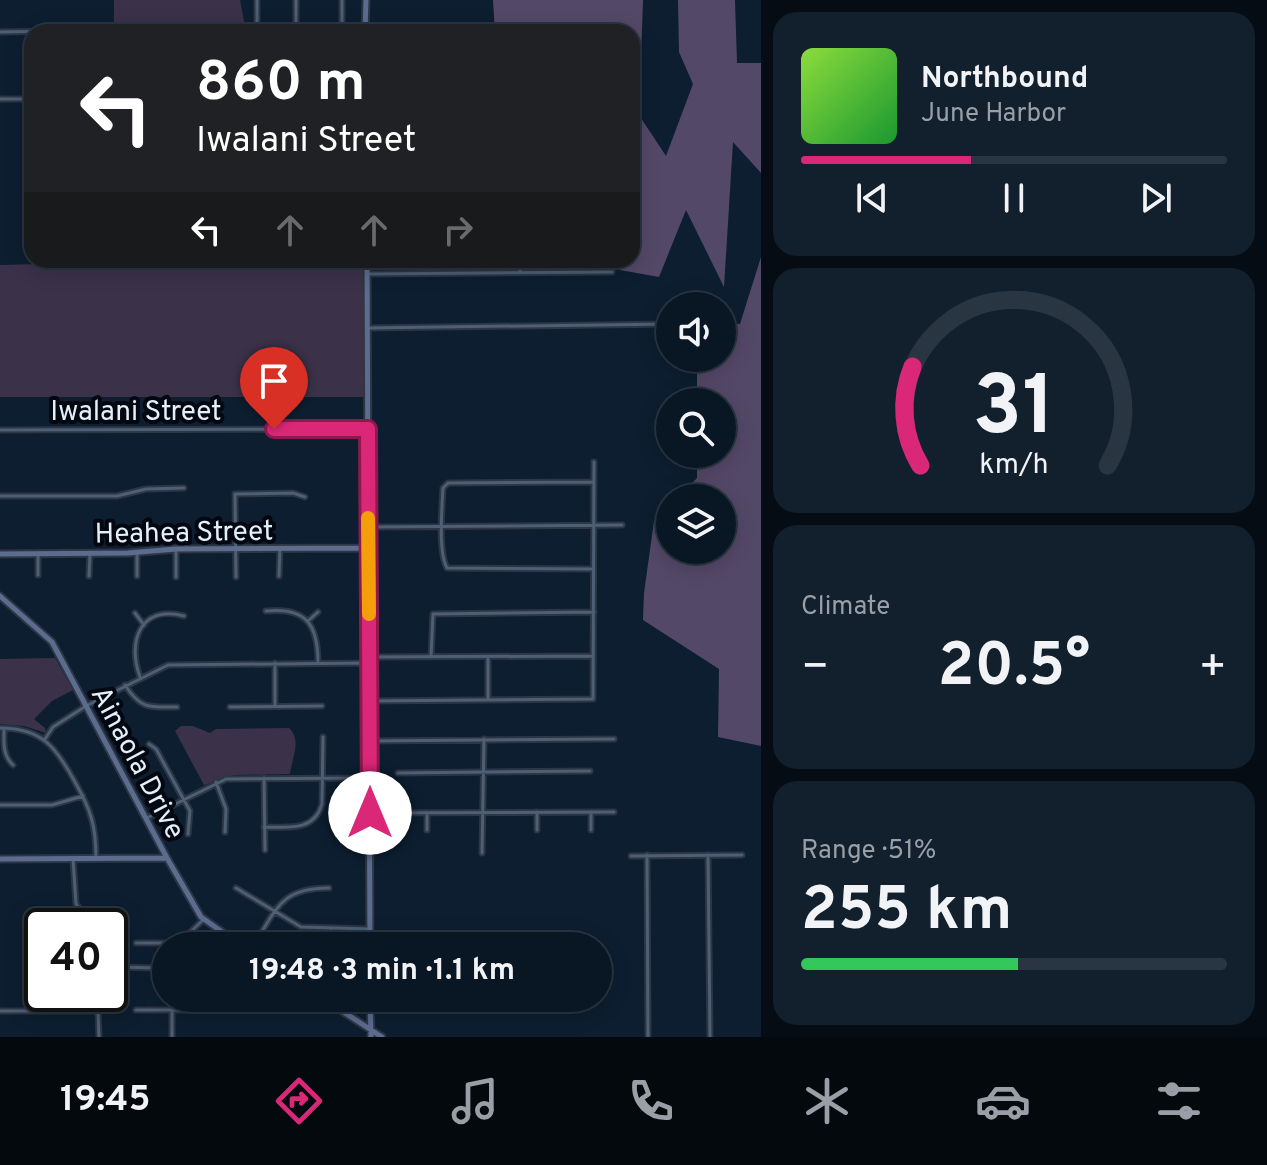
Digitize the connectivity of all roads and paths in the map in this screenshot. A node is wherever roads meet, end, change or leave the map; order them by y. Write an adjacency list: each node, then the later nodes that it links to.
1 (257, 0): 5 (street)
2 (296, 0): 6 (street)
3 (342, 0): 7 (street)
4 (366, 0): 8 (street)
5 (257, 24)
6 (296, 24)
7 (342, 24)
8 (365, 24)
9 (0, 32): 10 (street)
10 (24, 32)
11 (0, 99): 12 (street)
12 (24, 99)
13 (367, 268): 16 (street)
14 (520, 271): 15 (street); 16 (street)
15 (612, 272)
16 (367, 274): 18 (street)
17 (656, 324): 18 (street)
18 (367, 328): 19 (street)
19 (368, 429): 20 (street, Iwalani Street); 28 (street)
20 (0, 430)
21 (594, 462): 22 (street)
22 (593, 482): 26 (street); 29 (street)
23 (184, 488): 24 (street)
24 (0, 496)
25 (305, 497): 30 (street)
26 (593, 525): 27 (street); 29 (street); 38 (street)
27 (622, 525)
28 (368, 527): 29 (street); 32 (street)
29 (443, 527): 38 (street)
30 (235, 548): 31 (street, Heahea Street); 33 (street, Heahea Street); 44 (street)
31 (280, 548): 32 (street, Heahea Street); 42 (street)
32 (368, 548): 56 (street)
33 (176, 549): 36 (street, Heahea Street); 43 (street)
34 (38, 553): 35 (street, Heahea Street); 37 (street, Heahea Street); 39 (street)
35 (90, 553): 36 (street, Heahea Street); 40 (street)
36 (137, 553): 41 (street)
37 (0, 554)
38 (594, 569): 48 (street)
39 (38, 575)
40 (89, 576)
41 (137, 576)
42 (279, 576)
43 (176, 577)
44 (236, 577)
45 (0, 596): 63 (street, Ainaola Drive)
46 (266, 611): 51 (street)
47 (318, 612): 51 (street)
48 (594, 612): 53 (street); 54 (street)
49 (135, 613): 52 (street)
50 (184, 616): 52 (street)
51 (308, 621): 58 (street)
52 (144, 625): 59 (street)
53 (595, 656): 55 (street); 61 (street)
54 (431, 657): 55 (street); 56 (street)
55 (488, 657): 61 (street)
56 (369, 660): 58 (street); 62 (street)
57 (275, 663): 58 (street); 59 (street); 64 (street)
58 (318, 663)
59 (140, 677): 60 (street)
60 (125, 685): 63 (street); 66 (street)
61 (488, 699): 62 (street)
62 (369, 701): 73 (street)
63 (86, 706): 70 (street); 92 (street, Ainaola Drive)
64 (275, 706): 65 (street); 67 (street)
65 (322, 706)
66 (177, 707)
67 (230, 707)
68 (2, 728): 70 (street); 75 (street)
69 (323, 737): 80 (street)
70 (45, 739): 83 (street)
71 (484, 739): 72 (street); 73 (street); 76 (street)
72 (614, 739)
73 (369, 741): 81 (street)
74 (149, 744): 84 (street)
75 (13, 765)
76 (482, 771): 77 (street); 78 (street); 86 (street)
77 (590, 771)
78 (398, 773)
79 (264, 778): 80 (street); 82 (street); 93 (street)
80 (323, 778): 81 (street); 93 (street)
81 (370, 778): 90 (street)
82 (216, 782): 84 (street); 97 (street)
83 (83, 796): 85 (street); 105 (street)
84 (185, 800): 92 (street); 98 (street)
85 (0, 805)
86 (483, 812): 87 (street); 91 (street); 100 (street)
87 (537, 812): 88 (street); 95 (street)
88 (591, 812): 89 (street); 96 (street)
89 (614, 812)
90 (370, 813): 91 (street); 115 (street)
91 (427, 813): 94 (street)
92 (147, 818): 106 (street, Ainaola Drive)
93 (264, 827): 99 (street)
94 (427, 830)
95 (537, 830)
96 (591, 830)
97 (225, 832)
98 (188, 834)
99 (265, 850)
100 (482, 853)
101 (647, 855): 102 (street); 104 (street); 135 (street)
102 (708, 855): 103 (street); 136 (street)
103 (742, 855)
104 (631, 856)
105 (96, 858): 106 (street); 108 (street)
106 (167, 858): 113 (street, Ainaola Drive)
107 (0, 859): 108 (street)
108 (73, 859): 111 (street)
109 (236, 888): 112 (street)
110 (329, 888): 112 (street)
111 (79, 908)
112 (275, 912): 114 (street); 118 (street)
113 (204, 919): 116 (street); 117 (street, Ainaola Drive)
114 (331, 929): 115 (street)
115 (370, 929)
116 (192, 932)
117 (222, 932)
118 (262, 932)
119 (136, 943): 120 (street)
120 (152, 943)
121 (128, 967): 122 (street)
122 (152, 968)
123 (136, 1010): 124 (street)
124 (152, 1010)
125 (0, 1011): 131 (street)
126 (172, 1012): 132 (street)
127 (344, 1012): 129 (street)
128 (370, 1015): 129 (street); 130 (street)
129 (359, 1022): 130 (street)
130 (371, 1029): 133 (street); 134 (street)
131 (99, 1037)
132 (172, 1037)
133 (371, 1037)
134 (382, 1037)
135 (648, 1037)
136 (710, 1037)

